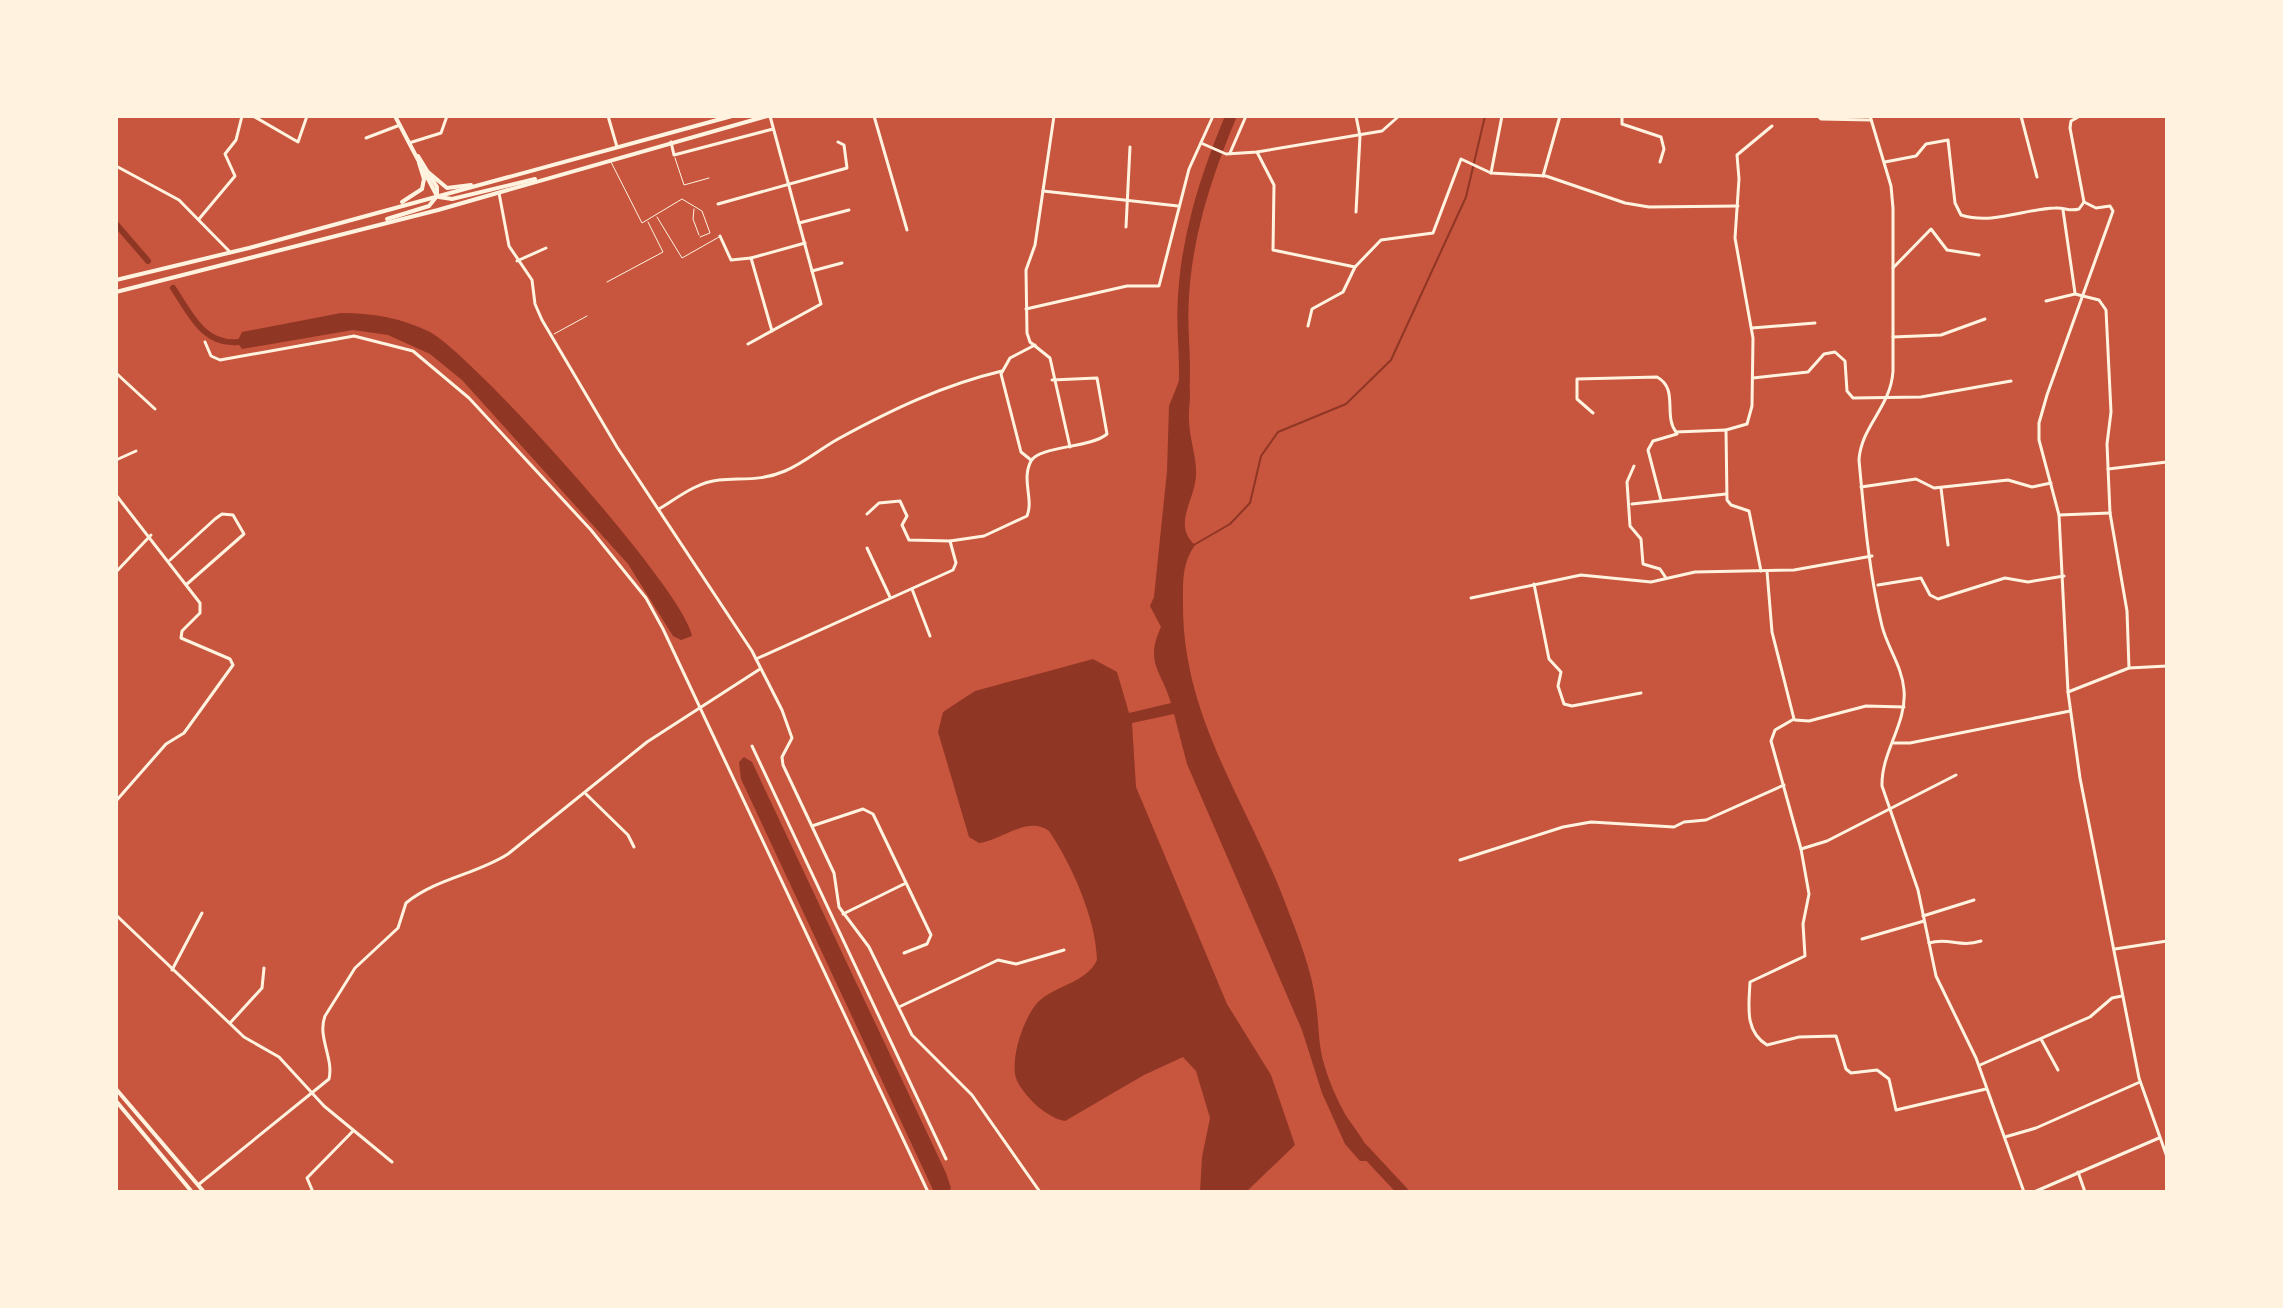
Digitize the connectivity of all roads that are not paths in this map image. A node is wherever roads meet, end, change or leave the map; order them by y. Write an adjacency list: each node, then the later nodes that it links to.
1 (242, 116): 68 (street)
2 (253, 116): 3 (street)
3 (307, 116)
4 (395, 116): 25 (main road)
5 (447, 116): 34 (street)
6 (608, 116): 35 (street)
7 (732, 116): 35 (main road)
8 (768, 116): 27 (street); 28 (main road)
9 (874, 116): 73 (street)
10 (1054, 116): 54 (street)
11 (1213, 116): 33 (street)
12 (1246, 116): 39 (street)
13 (1356, 116): 29 (street)
14 (1399, 116): 29 (street)
15 (1502, 116): 47 (street)
16 (1550, 116): 23 (street)
17 (1622, 116): 42 (street)
18 (1818, 116): 24 (street)
19 (2021, 116): 50 (street)
20 (2080, 116): 58 (street)
21 (2094, 116): 22 (street)
22 (2102, 116)
23 (1560, 117): 49 (street)
24 (1870, 118): 43 (street)
25 (400, 125): 30 (street); 34 (main road)
26 (1772, 126): 62 (street)
27 (773, 129): 36 (street); 53 (street)
28 (700, 134): 31 (main road); 36 (street)
29 (1360, 136): 38 (street); 66 (street)
30 (366, 138)
31 (671, 142): 40 (street); 41 (main road)
32 (838, 142): 53 (street)
33 (1204, 144): 39 (street); 61 (street)
34 (410, 145): 44 (main road); 46 (main road)
35 (617, 147): 52 (main road)
36 (704, 147): 40 (street)
37 (1130, 147): 57 (street)
38 (1257, 152): 39 (street); 84 (street)
39 (1228, 154)
40 (674, 155): 51 (lane)
41 (611, 159): 48 (main road); 69 (lane)
42 (1660, 162)
43 (1884, 162): 65 (street); 85 (street)
44 (419, 163): 56 (main road); 63 (main road)
45 (116, 166): 68 (street)
46 (428, 172): 52 (main road); 56 (main road)
47 (1491, 173): 49 (street); 84 (street)
48 (554, 176): 55 (main road); 56 (main road)
49 (1543, 176): 62 (street)
50 (2037, 177)
51 (709, 178)
52 (493, 181): 56 (main road)
53 (788, 184): 59 (street); 70 (street)
54 (1043, 191): 57 (street); 93 (street)
55 (499, 193): 72 (main road); 82 (street)
56 (437, 196): 63 (main road); 72 (main road)
57 (1127, 199): 61 (street); 71 (street)
58 (2084, 202): 65 (street); 91 (street)
59 (718, 204)
60 (694, 206): 67 (lane); 75 (lane); 75 (lane)
61 (1178, 206): 93 (street)
62 (1738, 206): 98 (street)
63 (389, 207): 79 (main road)
64 (849, 210): 70 (street)
65 (2063, 210): 90 (street)
66 (1356, 212)
67 (655, 215): 69 (lane); 77 (lane)
68 (199, 219): 79 (street)
69 (647, 220): 88 (lane)
70 (799, 223): 76 (street)
71 (1126, 227)
72 (360, 228): 89 (main road)
73 (907, 230)
74 (720, 236): 77 (lane); 81 (street)
75 (700, 237): 77 (lane)
76 (805, 243): 81 (street); 86 (street)
77 (703, 245)
78 (546, 248): 82 (street)
79 (230, 252): 87 (main road)
80 (1979, 255): 85 (street)
81 (751, 258): 99 (street)
82 (517, 261): 100 (street)
83 (842, 263): 86 (street)
84 (1355, 267): 97 (street)
85 (1893, 268): 101 (street)
86 (812, 271): 99 (street)
87 (116, 280)
88 (607, 282)
89 (116, 292)
90 (2075, 294): 91 (street); 92 (street)
91 (2081, 297): 121 (street); 122 (street)
92 (2046, 301)
93 (1026, 309): 104 (street)
94 (587, 316): 100 (lane)
95 (1985, 319): 101 (street)
96 (1815, 323): 98 (street)
97 (1308, 326)
98 (1752, 328): 107 (street)
99 (772, 331): 103 (street)
100 (550, 335): 129 (street)
101 (1893, 337): 110 (street)
102 (205, 342): 157 (street)
103 (748, 344)
104 (1035, 345): 105 (street); 108 (street)
105 (1002, 371): 118 (street); 129 (street)
106 (116, 373): 111 (street)
107 (1752, 379): 110 (street); 113 (street)
108 (1052, 380): 115 (street); 115 (street)
109 (2011, 381): 110 (street)
110 (1887, 400): 123 (street)
111 (155, 409)
112 (1593, 413): 114 (street)
113 (1726, 430): 114 (street); 125 (street)
114 (1681, 433): 127 (street)
115 (1070, 447): 118 (street)
116 (136, 451): 117 (street)
117 (116, 460)
118 (1031, 460): 134 (street)
119 (2167, 462): 121 (street)
120 (1634, 466): 128 (street)
121 (2108, 469): 130 (street)
122 (2051, 483): 124 (street); 132 (street)
123 (1861, 487): 124 (street); 137 (street)
124 (1941, 488): 135 (street)
125 (1726, 494): 127 (street); 139 (street)
126 (116, 495): 133 (street)
127 (1661, 500): 128 (street)
128 (1632, 504): 143 (street)
129 (659, 509): 151 (street)
130 (2110, 513): 132 (street); 153 (street)
131 (867, 514): 134 (street)
132 (2059, 515): 142 (street)
133 (151, 535): 138 (street); 141 (street)
134 (950, 541): 147 (street)
135 (1948, 545)
136 (867, 548): 148 (street)
137 (1872, 556): 140 (street); 146 (street)
138 (170, 560): 145 (street); 145 (street)
139 (1761, 571): 140 (street); 143 (street)
140 (1767, 571): 160 (street)
141 (116, 572)
142 (2064, 576): 146 (street); 155 (street)
143 (1666, 578): 144 (street)
144 (1534, 583): 149 (street); 156 (street)
145 (187, 584): 166 (street)
146 (1876, 586): 158 (street)
147 (912, 589): 148 (street); 150 (street)
148 (890, 597): 151 (street)
149 (1471, 598)
150 (930, 636)
151 (756, 659): 154 (street)
152 (2167, 666): 153 (street)
153 (2129, 668): 155 (street)
154 (760, 669): 157 (street); 168 (street)
155 (2068, 692): 159 (street)
156 (1641, 693)
157 (699, 707): 165 (street); 209 (street)
158 (1904, 707): 160 (street); 161 (street)
159 (2070, 711): 161 (street); 182 (street)
160 (1794, 719): 164 (street)
161 (1893, 743): 167 (street)
162 (752, 746): 202 (street)
163 (1956, 775): 167 (street)
164 (1784, 785): 170 (street); 171 (street)
165 (586, 794): 169 (street); 196 (street)
166 (116, 801)
167 (1888, 810): 170 (street); 177 (street)
168 (812, 826): 172 (street); 175 (street)
169 (634, 847)
170 (1801, 849): 195 (street)
171 (1460, 860)
172 (905, 884): 175 (street); 184 (street)
173 (1974, 900): 177 (street)
174 (202, 913): 186 (street)
175 (843, 914): 188 (street)
176 (116, 915): 186 (street)
177 (1924, 918): 178 (street); 181 (street)
178 (1862, 939)
179 (1981, 941): 181 (street)
180 (2167, 941): 182 (street)
181 (1929, 943): 191 (street)
182 (2115, 949): 187 (street)
183 (1064, 950): 188 (street)
184 (904, 953)
185 (264, 968): 189 (street)
186 (172, 970): 189 (street)
187 (2122, 996): 190 (street); 193 (street)
188 (899, 1007): 210 (street)
189 (230, 1023): 196 (street)
190 (2041, 1039): 191 (street); 192 (street)
191 (1978, 1065): 195 (street)
192 (2058, 1070)
193 (2140, 1082): 199 (street); 200 (street)
194 (116, 1089): 205 (main road)
195 (1987, 1089): 199 (street)
196 (312, 1095): 198 (street); 205 (street)
197 (116, 1101): 206 (main road)
198 (353, 1131): 203 (street); 208 (street)
199 (2005, 1137): 211 (street)
200 (2159, 1138): 201 (street); 204 (street)
201 (2167, 1157)
202 (946, 1159)
203 (392, 1162)
204 (2078, 1172): 212 (street); 213 (street)
205 (198, 1185): 207 (main road)
206 (192, 1192)
207 (204, 1192)
208 (313, 1192)
209 (928, 1192)
210 (1040, 1192)
211 (2024, 1192)
212 (2034, 1192)
213 (2085, 1192)

